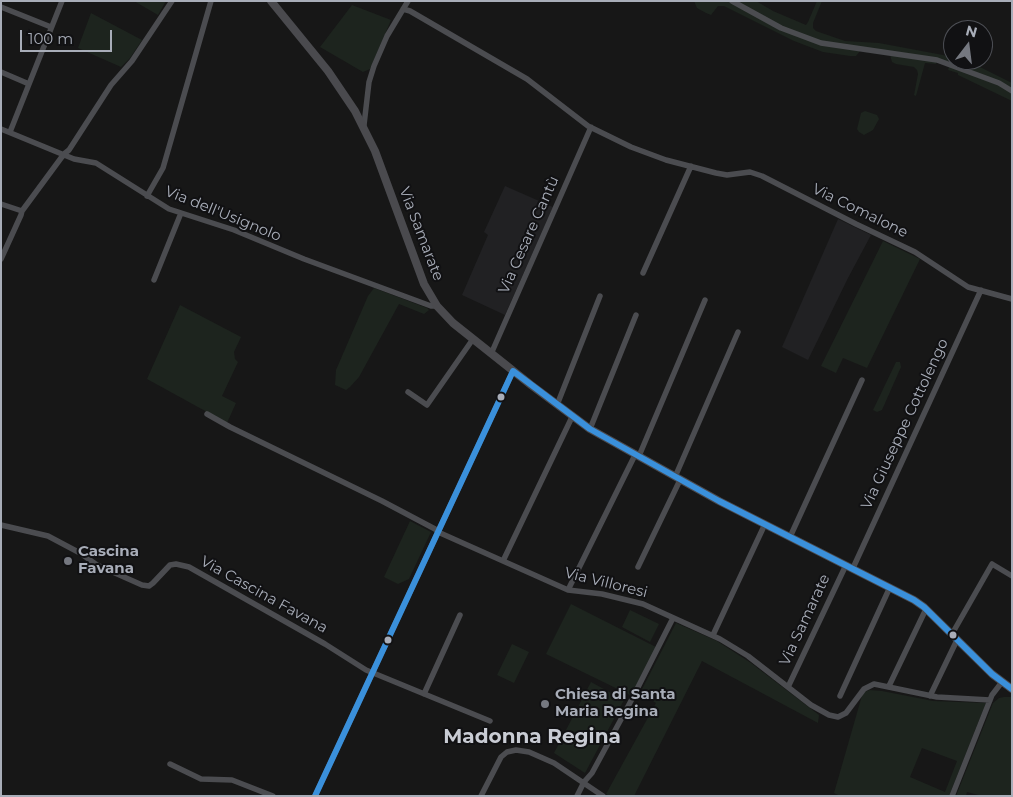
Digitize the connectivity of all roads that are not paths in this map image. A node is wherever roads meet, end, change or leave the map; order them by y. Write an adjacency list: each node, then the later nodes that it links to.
1 (62, 1): 9 (street)
2 (172, 1): 17 (street)
3 (211, 1): 19 (street)
4 (271, 1): 13 (street, Via Samarate)
5 (408, 1): 8 (street, Via Samarate)
6 (732, 1): 12 (street)
7 (1, 8): 9 (street)
8 (403, 9): 13 (street, Via Samarate); 14 (street, Via Comalone)
9 (51, 27): 11 (street)
10 (1, 72): 11 (street)
11 (29, 84): 16 (street)
12 (1012, 91)
13 (364, 125): 30 (street, Via Samarate)
14 (591, 127): 18 (street, Via Comalone); 34 (street, Via Cesare Cantù)
15 (1, 128): 16 (street, Via dell'Usignolo)
16 (10, 132): 17 (street, Via dell'Usignolo)
17 (64, 154): 19 (street, Via dell'Usignolo); 21 (street)
18 (691, 166): 24 (street); 26 (street, Via Comalone)
19 (147, 196): 22 (street, Via dell'Usignolo)
20 (1, 204): 21 (street)
21 (22, 211): 23 (street)
22 (181, 213): 25 (street); 30 (street, Via dell'Usignolo)
23 (1, 259)
24 (643, 273)
25 (154, 280)
26 (981, 290): 28 (street, Via Comalone); 50 (street, Via Giuseppe Cottolengo)
27 (600, 296): 38 (street)
28 (1012, 299)
29 (705, 300): 42 (street)
30 (437, 306): 33 (street, Via Samarate)
31 (636, 315): 41 (street)
32 (738, 332): 43 (street)
33 (473, 339): 34 (street, Via Samarate); 37 (street)
34 (491, 354): 35 (street, Via Samarate)
35 (513, 371): 38 (street, Via Samarate); 46 (street)
36 (862, 380): 47 (street)
37 (408, 392)
38 (557, 405): 40 (street, Via Samarate)
39 (207, 414): 46 (street, Via Villoresi)
40 (572, 417): 41 (street, Via Samarate); 48 (street)
41 (590, 429): 42 (street, Via Samarate)
42 (637, 456): 43 (street, Via Samarate); 53 (street)
43 (678, 478): 44 (street, Via Samarate); 49 (street)
44 (765, 524): 47 (street, Via Samarate); 57 (street)
45 (1, 525): 59 (street, Via Cascina Favana)
46 (438, 532): 48 (street, Via Villoresi); 59 (street)
47 (790, 537): 50 (street, Via Samarate)
48 (503, 561): 53 (street, Via Villoresi)
49 (638, 567)
50 (850, 567): 52 (street, Via Samarate); 62 (street, Via Samarate)
51 (1012, 576): 58 (street)
52 (890, 587): 54 (street, Via Samarate); 65 (street)
53 (568, 590): 56 (street, Via Villoresi)
54 (926, 609): 58 (street, Via Samarate); 61 (street)
55 (460, 615): 64 (street)
56 (673, 618): 57 (street, Via Villoresi); 70 (street)
57 (713, 636): 62 (street, Via Villoresi)
58 (955, 637): 60 (street, Via Samarate); 66 (street)
59 (374, 672): 64 (street, Via Cascina Favana); 72 (street)
60 (1002, 682): 63 (street, Via Samarate); 67 (street)
61 (888, 686): 62 (street, Via Villoresi); 66 (street, Via Villoresi)
62 (788, 687)
63 (1012, 689)
64 (424, 694): 68 (street, Via Cascina Favana)
65 (840, 696)
66 (930, 696): 67 (street, Via Villoresi)
67 (990, 700): 76 (street)
68 (490, 721)
69 (170, 764): 71 (street)
70 (584, 782): 73 (street); 74 (street); 75 (street)
71 (273, 796)
72 (315, 796)
73 (481, 796)
74 (577, 796)
75 (603, 796)
76 (952, 796)

